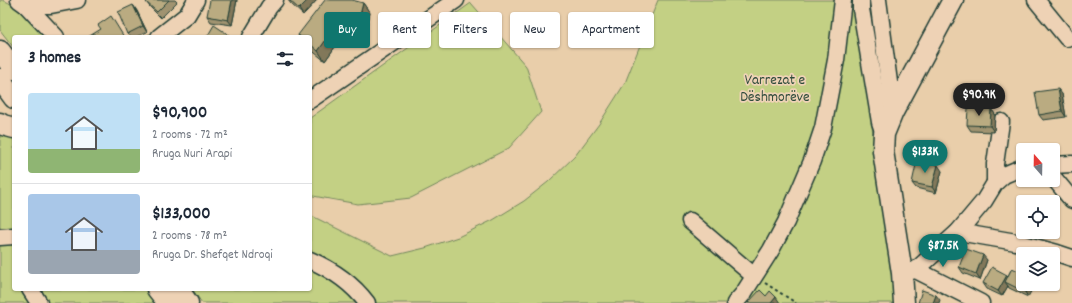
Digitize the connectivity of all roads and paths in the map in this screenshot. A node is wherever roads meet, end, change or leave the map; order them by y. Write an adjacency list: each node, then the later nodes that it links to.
1 (77, 0): 10 (street)
2 (196, 0): 13 (street)
3 (275, 0): 14 (street)
4 (456, 0): 20 (street)
5 (843, 0): 41 (street)
6 (861, 0): 25 (street)
7 (878, 0): 21 (street)
8 (960, 0): 11 (street)
9 (1036, 0): 15 (street)
10 (23, 3): 12 (street)
11 (949, 7): 21 (main road)
12 (54, 35)
13 (162, 35)
14 (251, 35)
15 (1067, 38)
16 (0, 51): 17 (main road)
17 (12, 66)
18 (0, 79): 19 (main road)
19 (12, 95)
20 (312, 99)
21 (893, 112): 25 (main road)
22 (1001, 122): 29 (street)
23 (0, 123): 24 (main road)
24 (12, 127)
25 (884, 134): 40 (main road)
26 (1072, 164): 27 (street)
27 (1060, 165)
28 (1016, 170): 29 (street)
29 (995, 183): 35 (street)
30 (1060, 185): 31 (street)
31 (1072, 200)
32 (690, 222): 41 (street)
33 (12, 230): 34 (street)
34 (0, 232)
35 (958, 232): 38 (street); 40 (street)
36 (12, 236): 37 (street)
37 (0, 237)
38 (1072, 258)
39 (312, 261): 48 (street)
40 (909, 271): 51 (main road); 52 (street)
41 (754, 276): 49 (street); 50 (path)
42 (31, 291): 45 (street)
43 (159, 291): 46 (main road)
44 (179, 291): 47 (main road)
45 (39, 303)
46 (168, 303)
47 (188, 303)
48 (367, 303)
49 (735, 303)
50 (796, 303)
51 (904, 303)
52 (981, 303)

